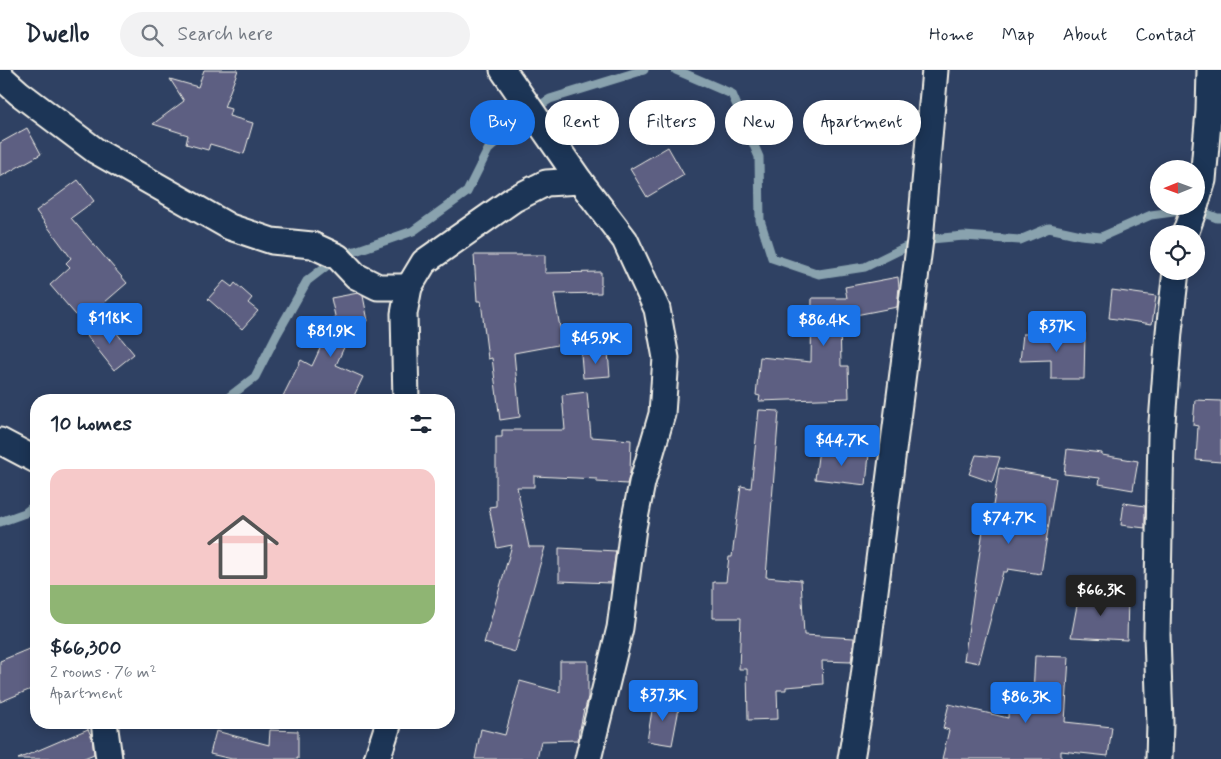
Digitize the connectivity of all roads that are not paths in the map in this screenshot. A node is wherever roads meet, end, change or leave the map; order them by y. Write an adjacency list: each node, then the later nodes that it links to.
1 (503, 70): 6 (street)
2 (935, 70): 17 (street)
3 (1210, 70): 5 (street)
4 (0, 76): 8 (street)
5 (1205, 160)
6 (580, 182): 8 (street); 16 (street)
7 (1175, 280): 18 (street)
8 (410, 287): 9 (street)
9 (406, 394)
10 (0, 441): 11 (street)
11 (30, 457)
12 (105, 729): 14 (street)
13 (387, 729): 15 (street)
14 (109, 759)
15 (377, 759)
16 (588, 759)
17 (851, 759)
18 (1159, 759)

